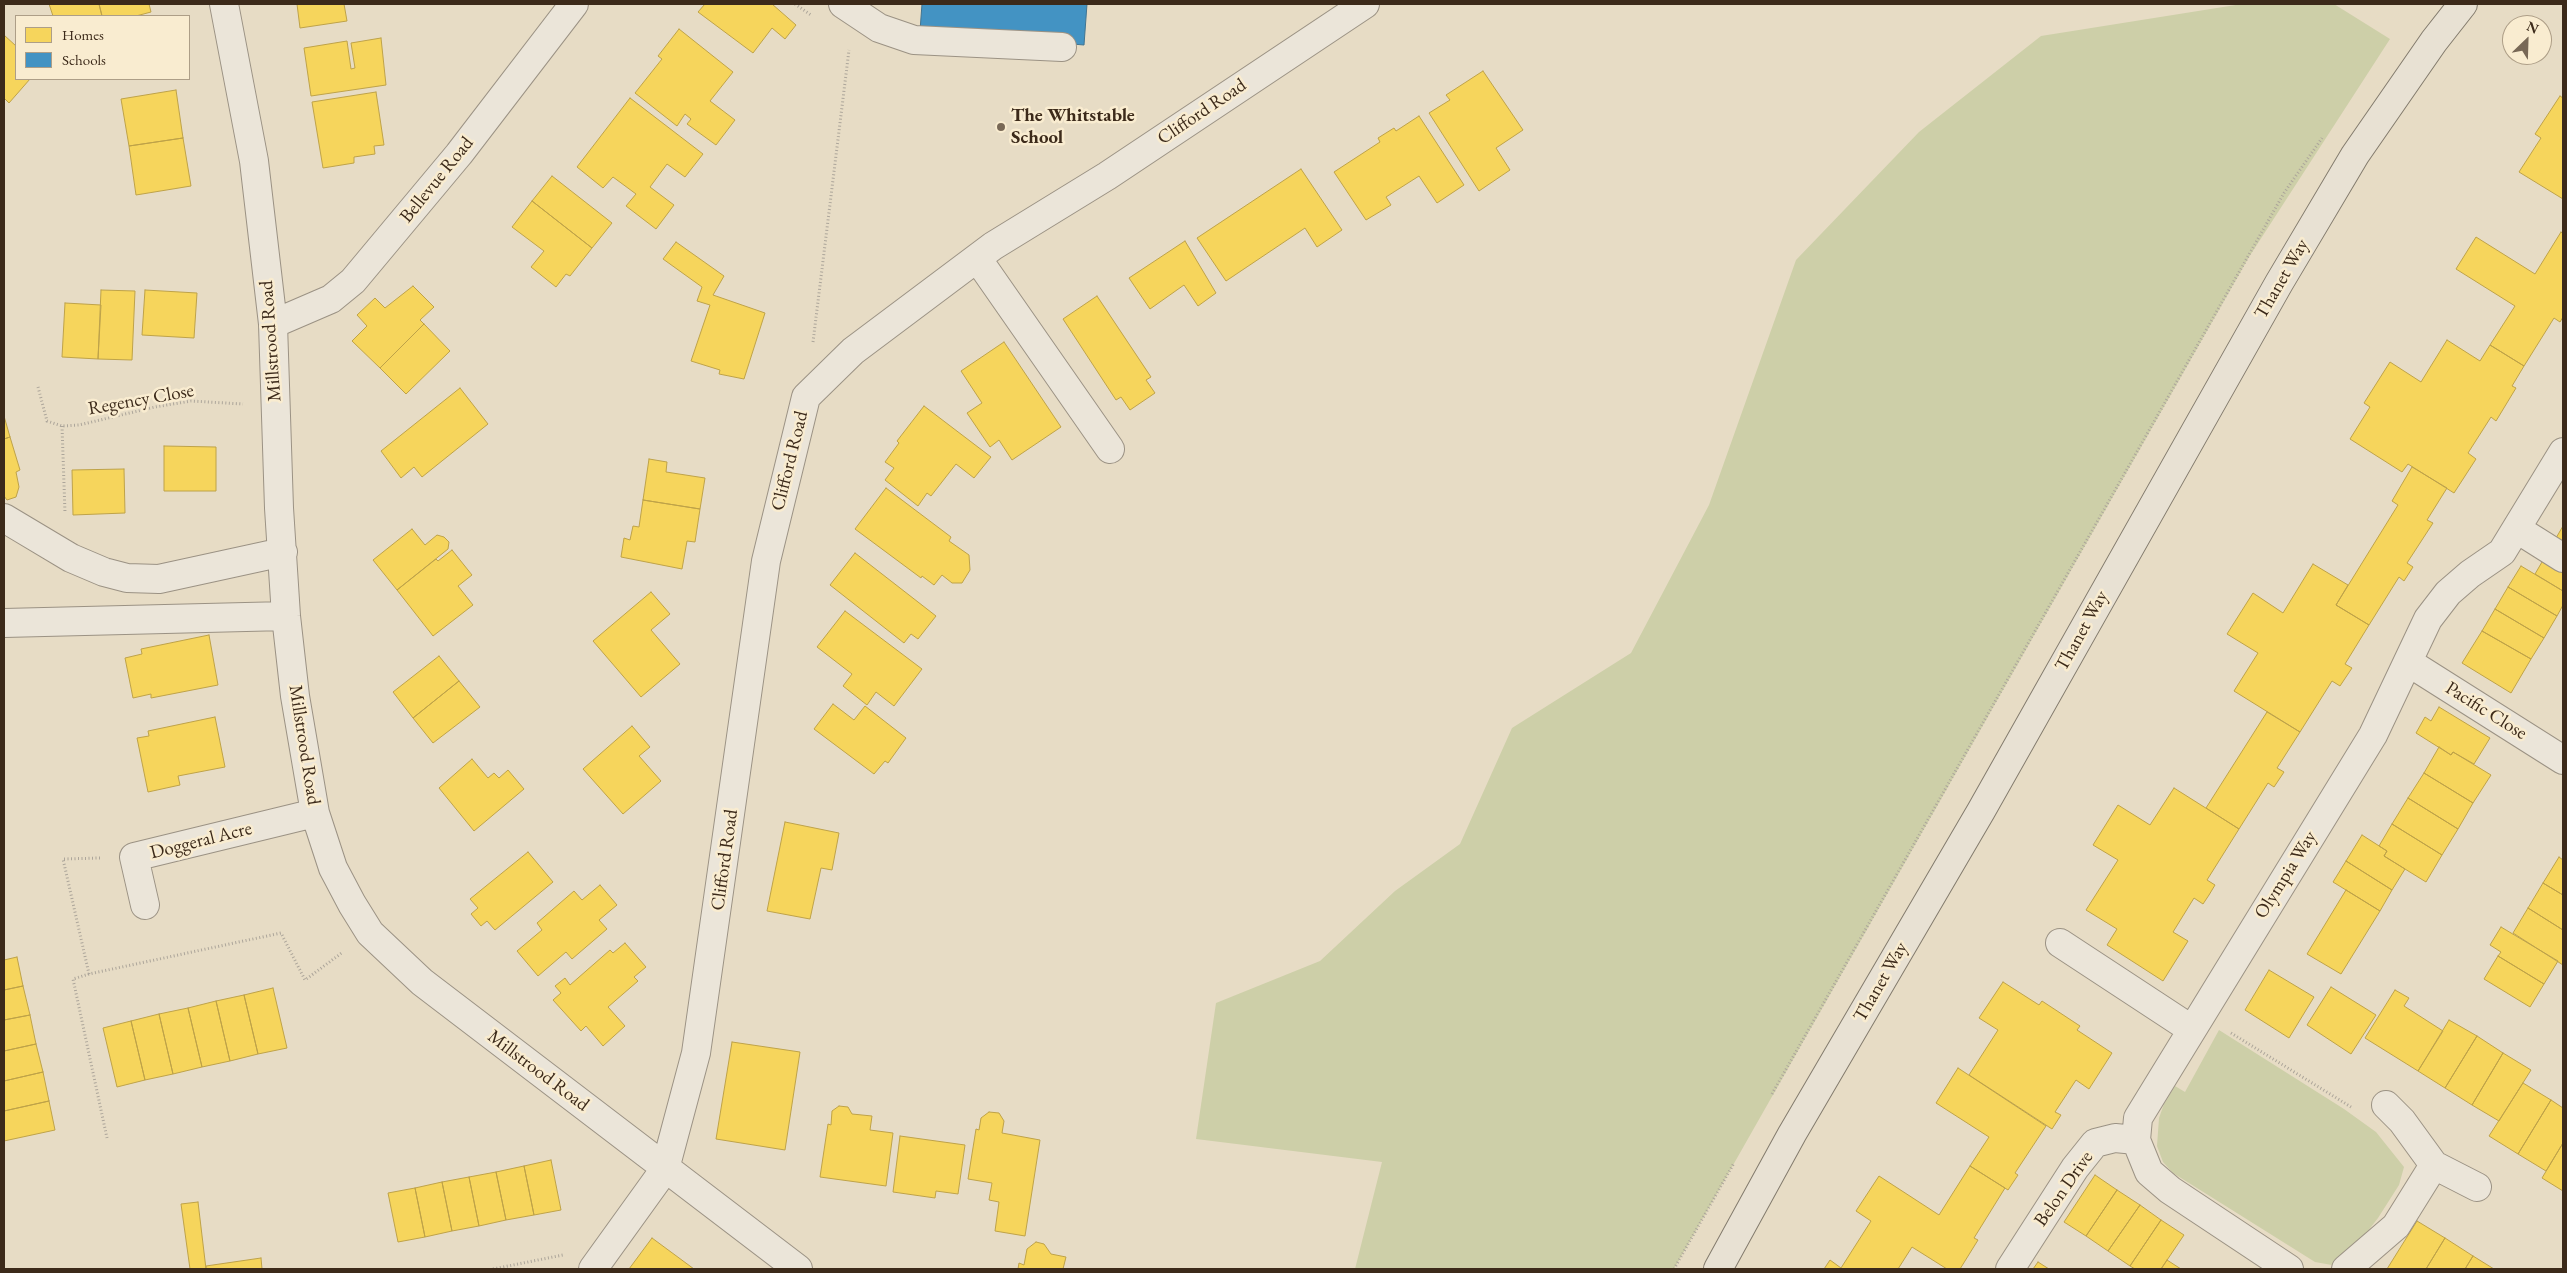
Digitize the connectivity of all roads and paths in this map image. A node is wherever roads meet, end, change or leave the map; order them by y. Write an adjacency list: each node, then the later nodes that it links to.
1 (224, 4): 12 (street, Millstrood Road)
2 (574, 4): 12 (street, Bellevue Road)
3 (795, 4): 7 (path)
4 (843, 4): 9 (street)
5 (1365, 4): 11 (street, Clifford Road)
6 (2463, 4): 47 (main road, Thanet Way)
7 (819, 20)
8 (850, 42): 14 (path)
9 (1062, 48)
10 (2323, 136): 35 (path)
11 (977, 258): 14 (street, Clifford Road); 17 (street)
12 (273, 324): 15 (street, Millstrood Road)
13 (38, 387): 16 (path)
14 (806, 397): 41 (street, Clifford Road)
15 (276, 406): 16 (path, Regency Close); 21 (street, Millstrood Road)
16 (62, 426): 22 (path)
17 (1110, 449)
18 (2563, 452): 20 (street, Olympia Way)
19 (4, 518): 22 (street)
20 (2517, 529): 23 (street); 26 (street, Olympia Way)
21 (283, 552): 22 (street); 24 (street, Millstrood Road)
22 (66, 555)
23 (2563, 558)
24 (286, 616): 25 (street); 28 (street, Millstrood Road)
25 (4, 623)
26 (2408, 662): 27 (street, Pacific Close); 34 (street, Olympia Way)
27 (2563, 760)
28 (315, 813): 29 (street, Doggeral Acre); 31 (street, Millstrood Road)
29 (134, 857): 30 (street, Doggeral Acre); 33 (path)
30 (145, 905)
31 (370, 933): 33 (path); 41 (street, Millstrood Road)
32 (2060, 943): 34 (street)
33 (89, 974): 37 (path)
34 (2196, 1021): 36 (path); 38 (street, Olympia Way)
35 (1768, 1101)
36 (2386, 1106): 40 (street)
37 (107, 1138)
38 (2136, 1140): 48 (street, Belon Drive); 49 (street)
39 (1736, 1160): 46 (path)
40 (2434, 1165): 42 (street); 50 (street)
41 (665, 1169): 43 (street); 45 (street, Millstrood Road)
42 (2477, 1187)
43 (597, 1265): 44 (path)
44 (493, 1269)
45 (798, 1269)
46 (1674, 1269)
47 (1718, 1269)
48 (2010, 1269)
49 (2289, 1269)
50 (2346, 1269)

